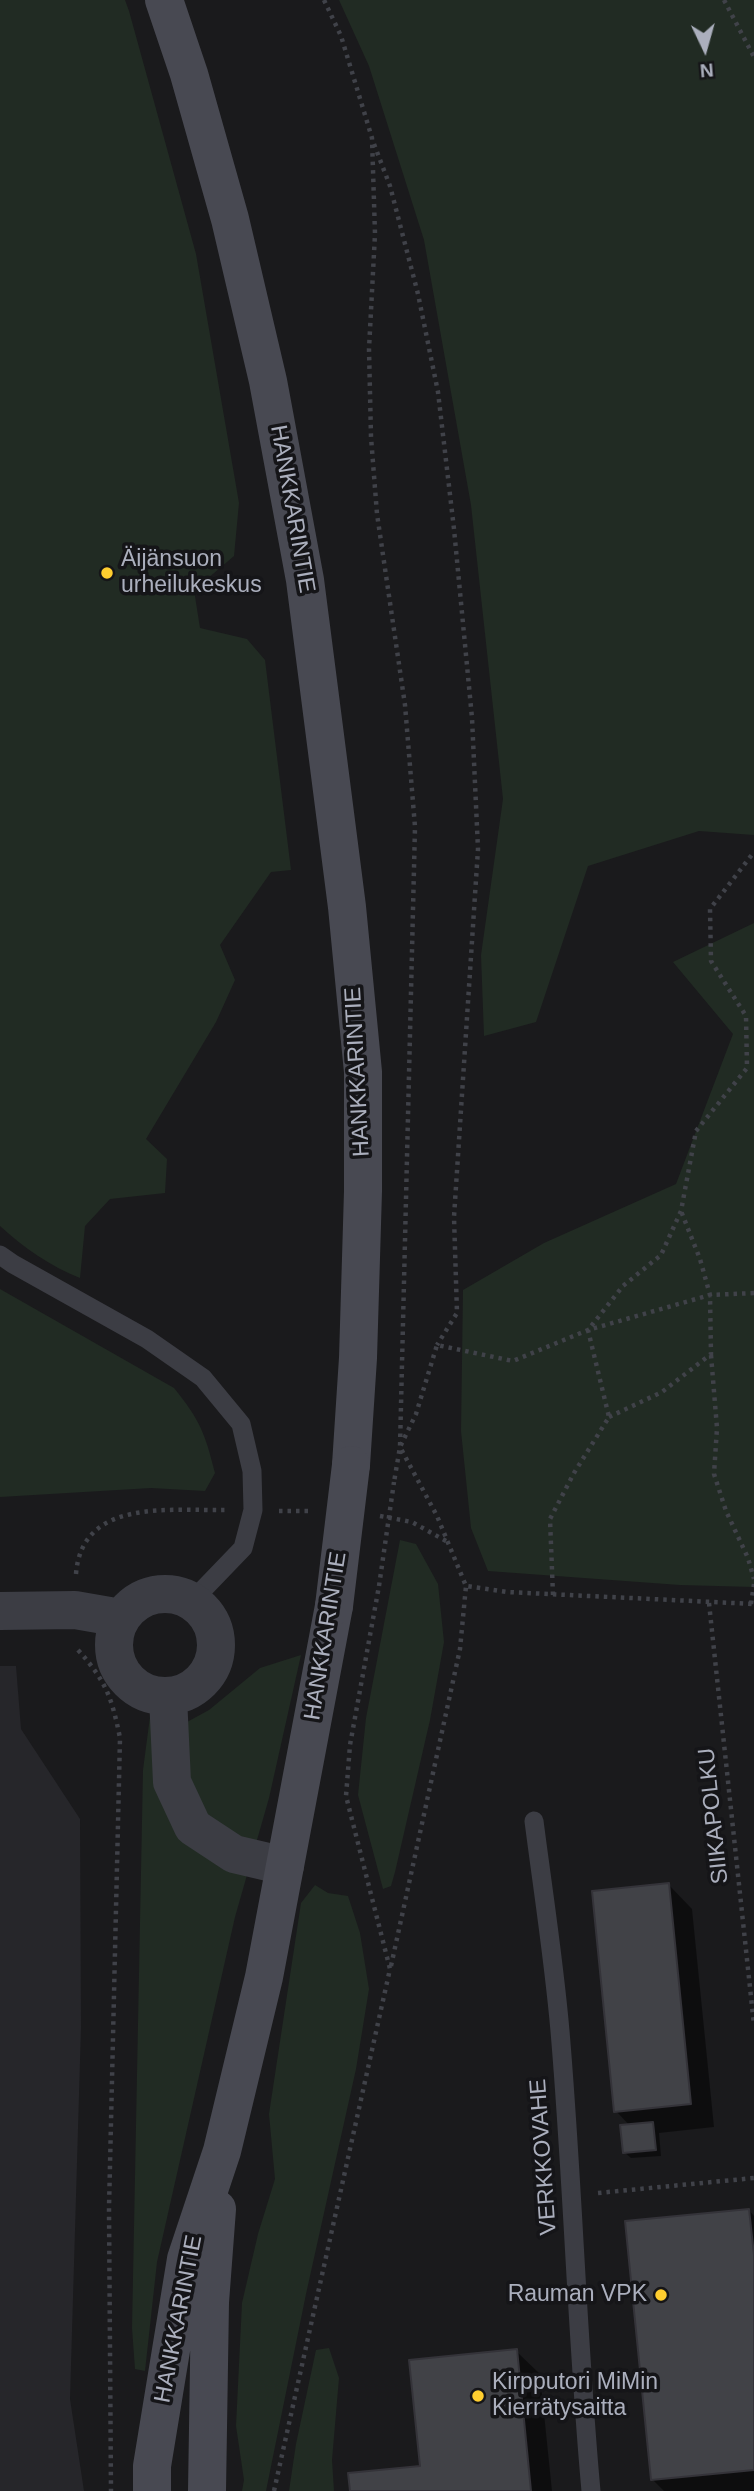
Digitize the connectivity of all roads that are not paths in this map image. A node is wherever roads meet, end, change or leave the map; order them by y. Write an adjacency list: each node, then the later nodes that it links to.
1 (164, 0): 8 (main road, HANKKARINTIE, bridge)
2 (0, 1255): 3 (lane)
3 (192, 1601): 5 (street); 6 (street)
4 (0, 1611): 5 (street)
5 (121, 1618): 6 (street)
6 (168, 1697): 8 (street)
7 (534, 1821): 12 (lane, VERKKOVAHE)
8 (285, 1866): 9 (main road, HANKKARINTIE)
9 (222, 2151): 10 (main road, HANKKARINTIE); 11 (main road, HANKKARINTIE)
10 (152, 2491)
11 (207, 2491)
12 (591, 2491)

